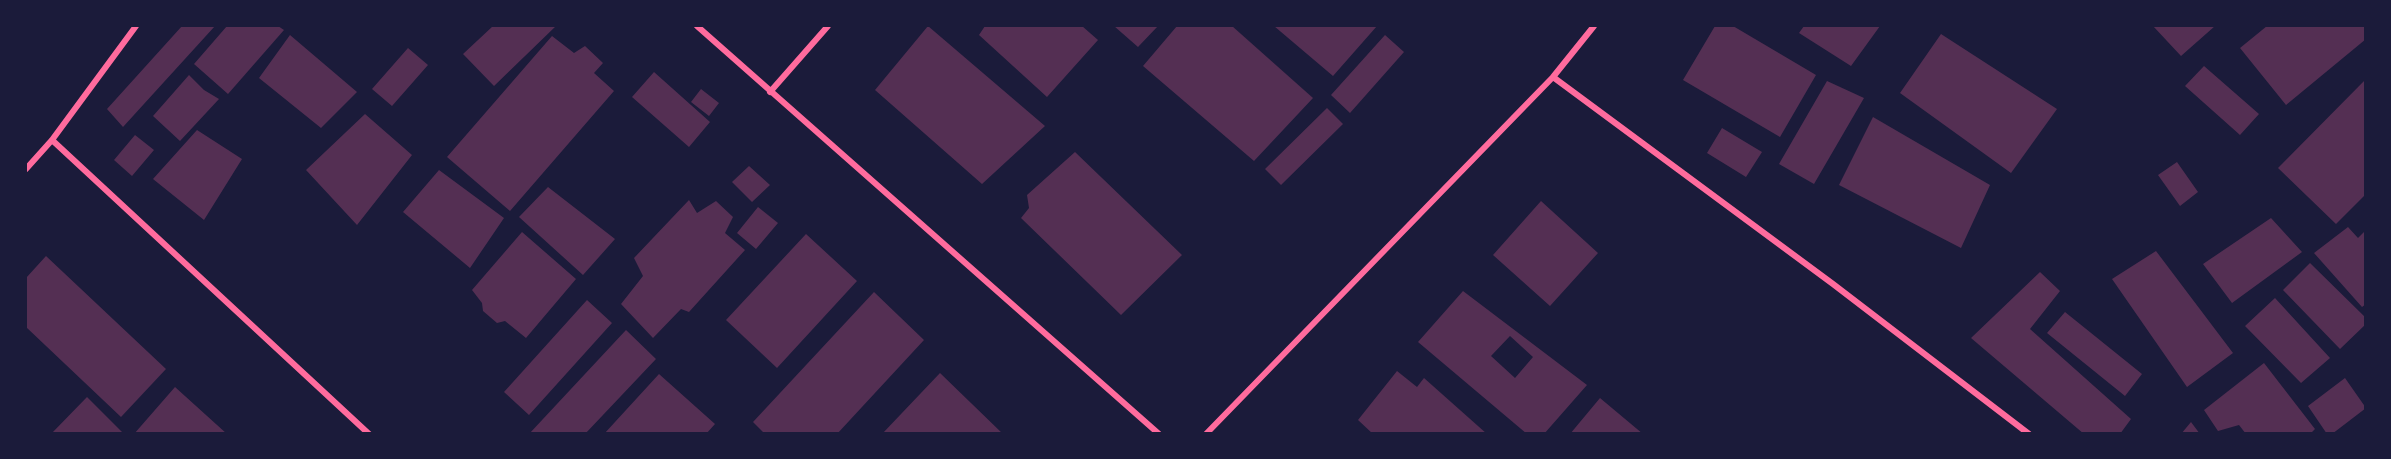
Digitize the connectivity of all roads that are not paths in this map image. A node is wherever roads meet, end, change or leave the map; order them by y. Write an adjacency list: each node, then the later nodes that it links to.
1 (136, 26): 7 (street)
2 (697, 26): 6 (street)
3 (828, 26): 6 (street)
4 (1594, 26): 5 (street)
5 (1553, 77): 11 (street); 12 (street)
6 (770, 92): 10 (street)
7 (52, 140): 8 (street); 9 (street)
8 (26, 169)
9 (369, 434)
10 (1159, 434)
11 (1206, 434)
12 (2029, 434)

